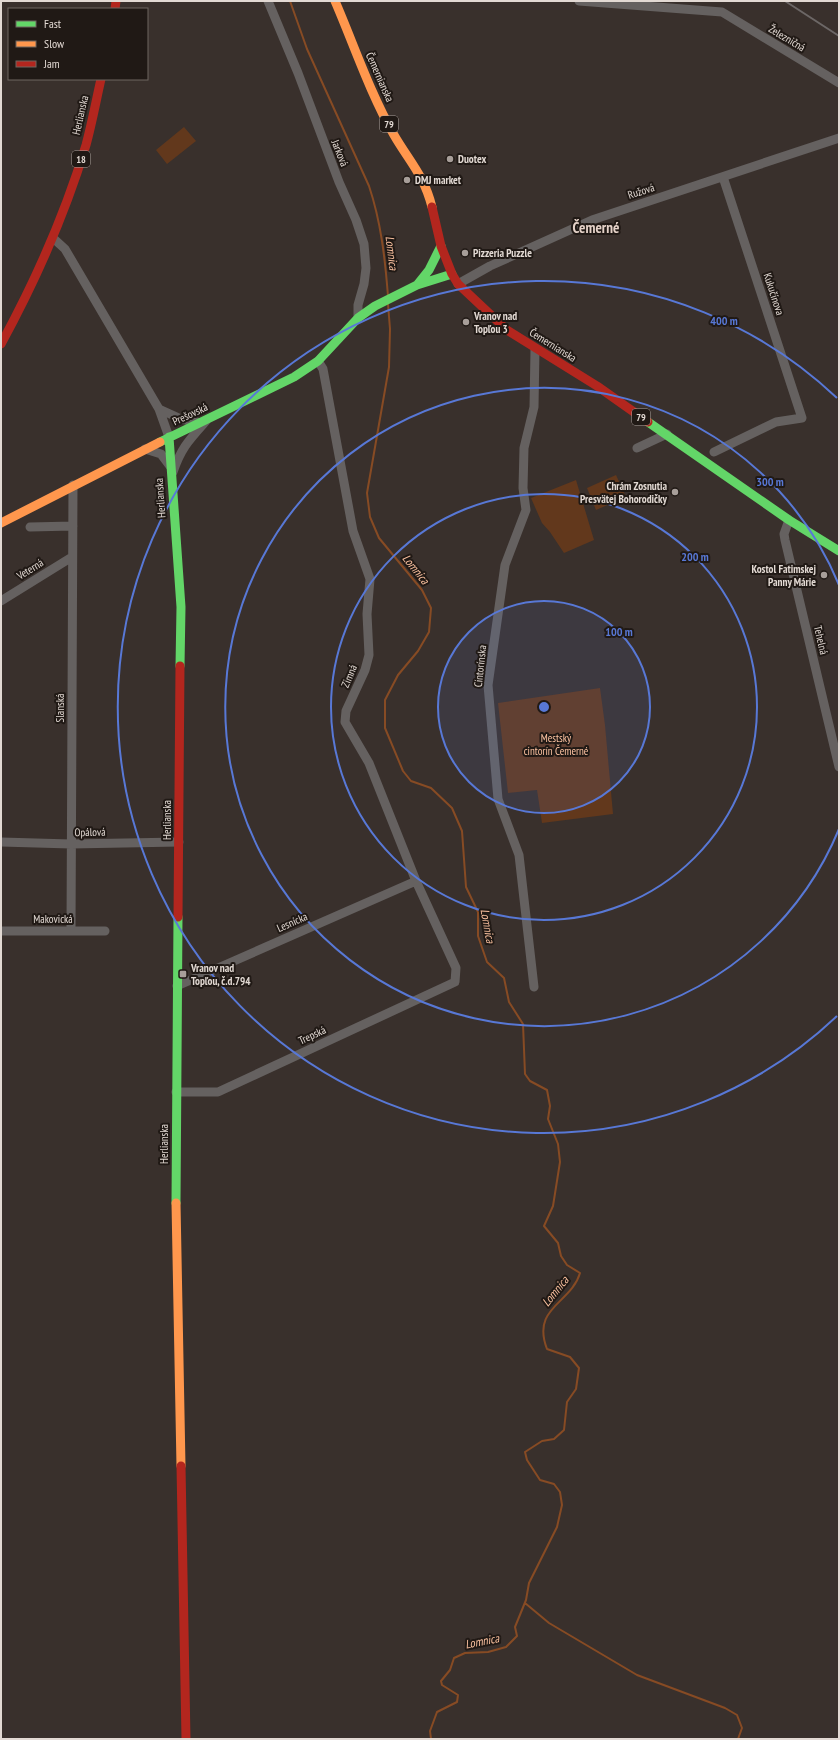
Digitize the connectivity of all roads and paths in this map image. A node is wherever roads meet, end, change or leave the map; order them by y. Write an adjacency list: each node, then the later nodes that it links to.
1 (268, 1): 13 (street, Jarková)
2 (335, 1): 9 (main road, Čemernianska / 79)
3 (579, 1): 5 (street, Železničná)
4 (101, 80): 8 (main road, Herlianska / 18)
5 (839, 83)
6 (839, 138): 7 (street, Ružová)
7 (723, 177): 11 (street, Ružová); 23 (street, Kukučínova)
8 (53, 238): 14 (main road, 18); 17 (street, Herlianska)
9 (441, 246): 10 (main road, Čemernianska / 79); 12 (main road)
10 (452, 274): 11 (main road, Čemernianska / 79); 12 (main road, Prešovská)
11 (458, 284): 15 (main road, Čemernianska / 79)
12 (417, 285): 13 (main road, Prešovská)
13 (358, 318): 16 (main road, Prešovská)
14 (1, 344)
15 (535, 349): 19 (main road, Čemernianska / 79); 44 (street, Cintorínska)
16 (318, 360): 18 (main road, Prešovská); 38 (street, Zimná)
17 (159, 409): 18 (street); 20 (street, Herlianska)
18 (204, 421): 20 (main road, Prešovská); 25 (street)
19 (666, 434): 21 (street); 27 (main road, Čemernianska / 79)
20 (169, 437): 22 (main road, Prešovská); 24 (main road, Herlianska)
21 (637, 448)
22 (146, 449): 24 (street, Herlianska); 26 (main road, Prešovská)
23 (714, 452)
24 (170, 466): 25 (main road, Herlianska)
25 (171, 477): 36 (main road, Herlianska)
26 (73, 485): 28 (main road, Prešovská); 29 (street, Slanská)
27 (789, 520): 31 (main road, Čemernianska / 79); 34 (street, Tehelná)
28 (1, 523)
29 (73, 526): 30 (street); 32 (street, Slanská)
30 (30, 527)
31 (839, 551)
32 (72, 557): 33 (street, Veterná); 37 (street, Slanská)
33 (1, 601)
34 (839, 767)
35 (1, 842): 37 (street, Opálová)
36 (179, 842): 37 (street, Opálová); 43 (main road, Herlianska)
37 (71, 844): 40 (street, Slanská)
38 (416, 880): 42 (street, Zimná); 43 (street, Lesnícka)
39 (1, 931): 40 (street, Makovická)
40 (71, 931): 41 (street, Makovická)
41 (105, 931)
42 (455, 982): 45 (street, Trepská)
43 (178, 986): 45 (main road, Herlianska)
44 (534, 987)
45 (176, 1092): 46 (main road, Herlianska)
46 (186, 1739)

